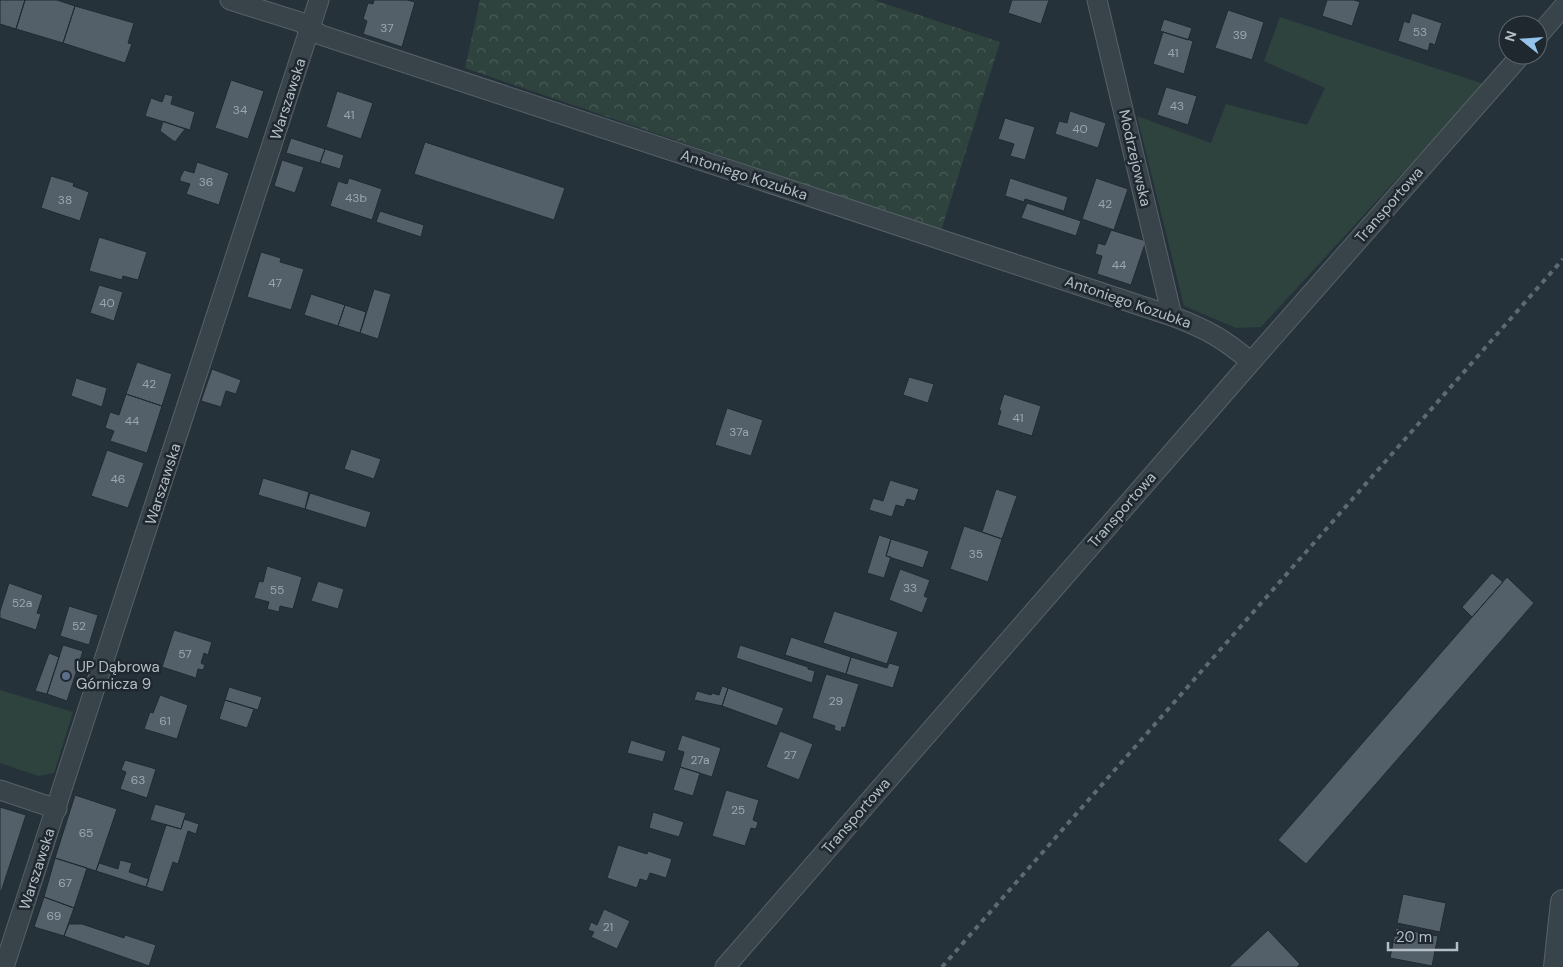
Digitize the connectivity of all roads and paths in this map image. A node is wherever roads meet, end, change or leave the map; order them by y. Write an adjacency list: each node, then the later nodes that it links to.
1 (230, 0): 6 (street, Antoniego Kozubka)
2 (319, 0): 6 (street, Warszawska)
3 (1097, 0): 8 (street, Modrzejowska)
4 (1563, 7): 5 (street)
5 (1548, 24)
6 (310, 28): 8 (street, Antoniego Kozubka); 11 (street, Warszawska)
7 (1512, 65): 9 (street, Transportowa)
8 (1172, 316): 9 (street, Antoniego Kozubka)
9 (1251, 362): 14 (street, Transportowa)
10 (0, 790): 11 (street)
11 (57, 809): 13 (street, Warszawska)
12 (1563, 902): 15 (street)
13 (4, 967)
14 (725, 967)
15 (1556, 967)

